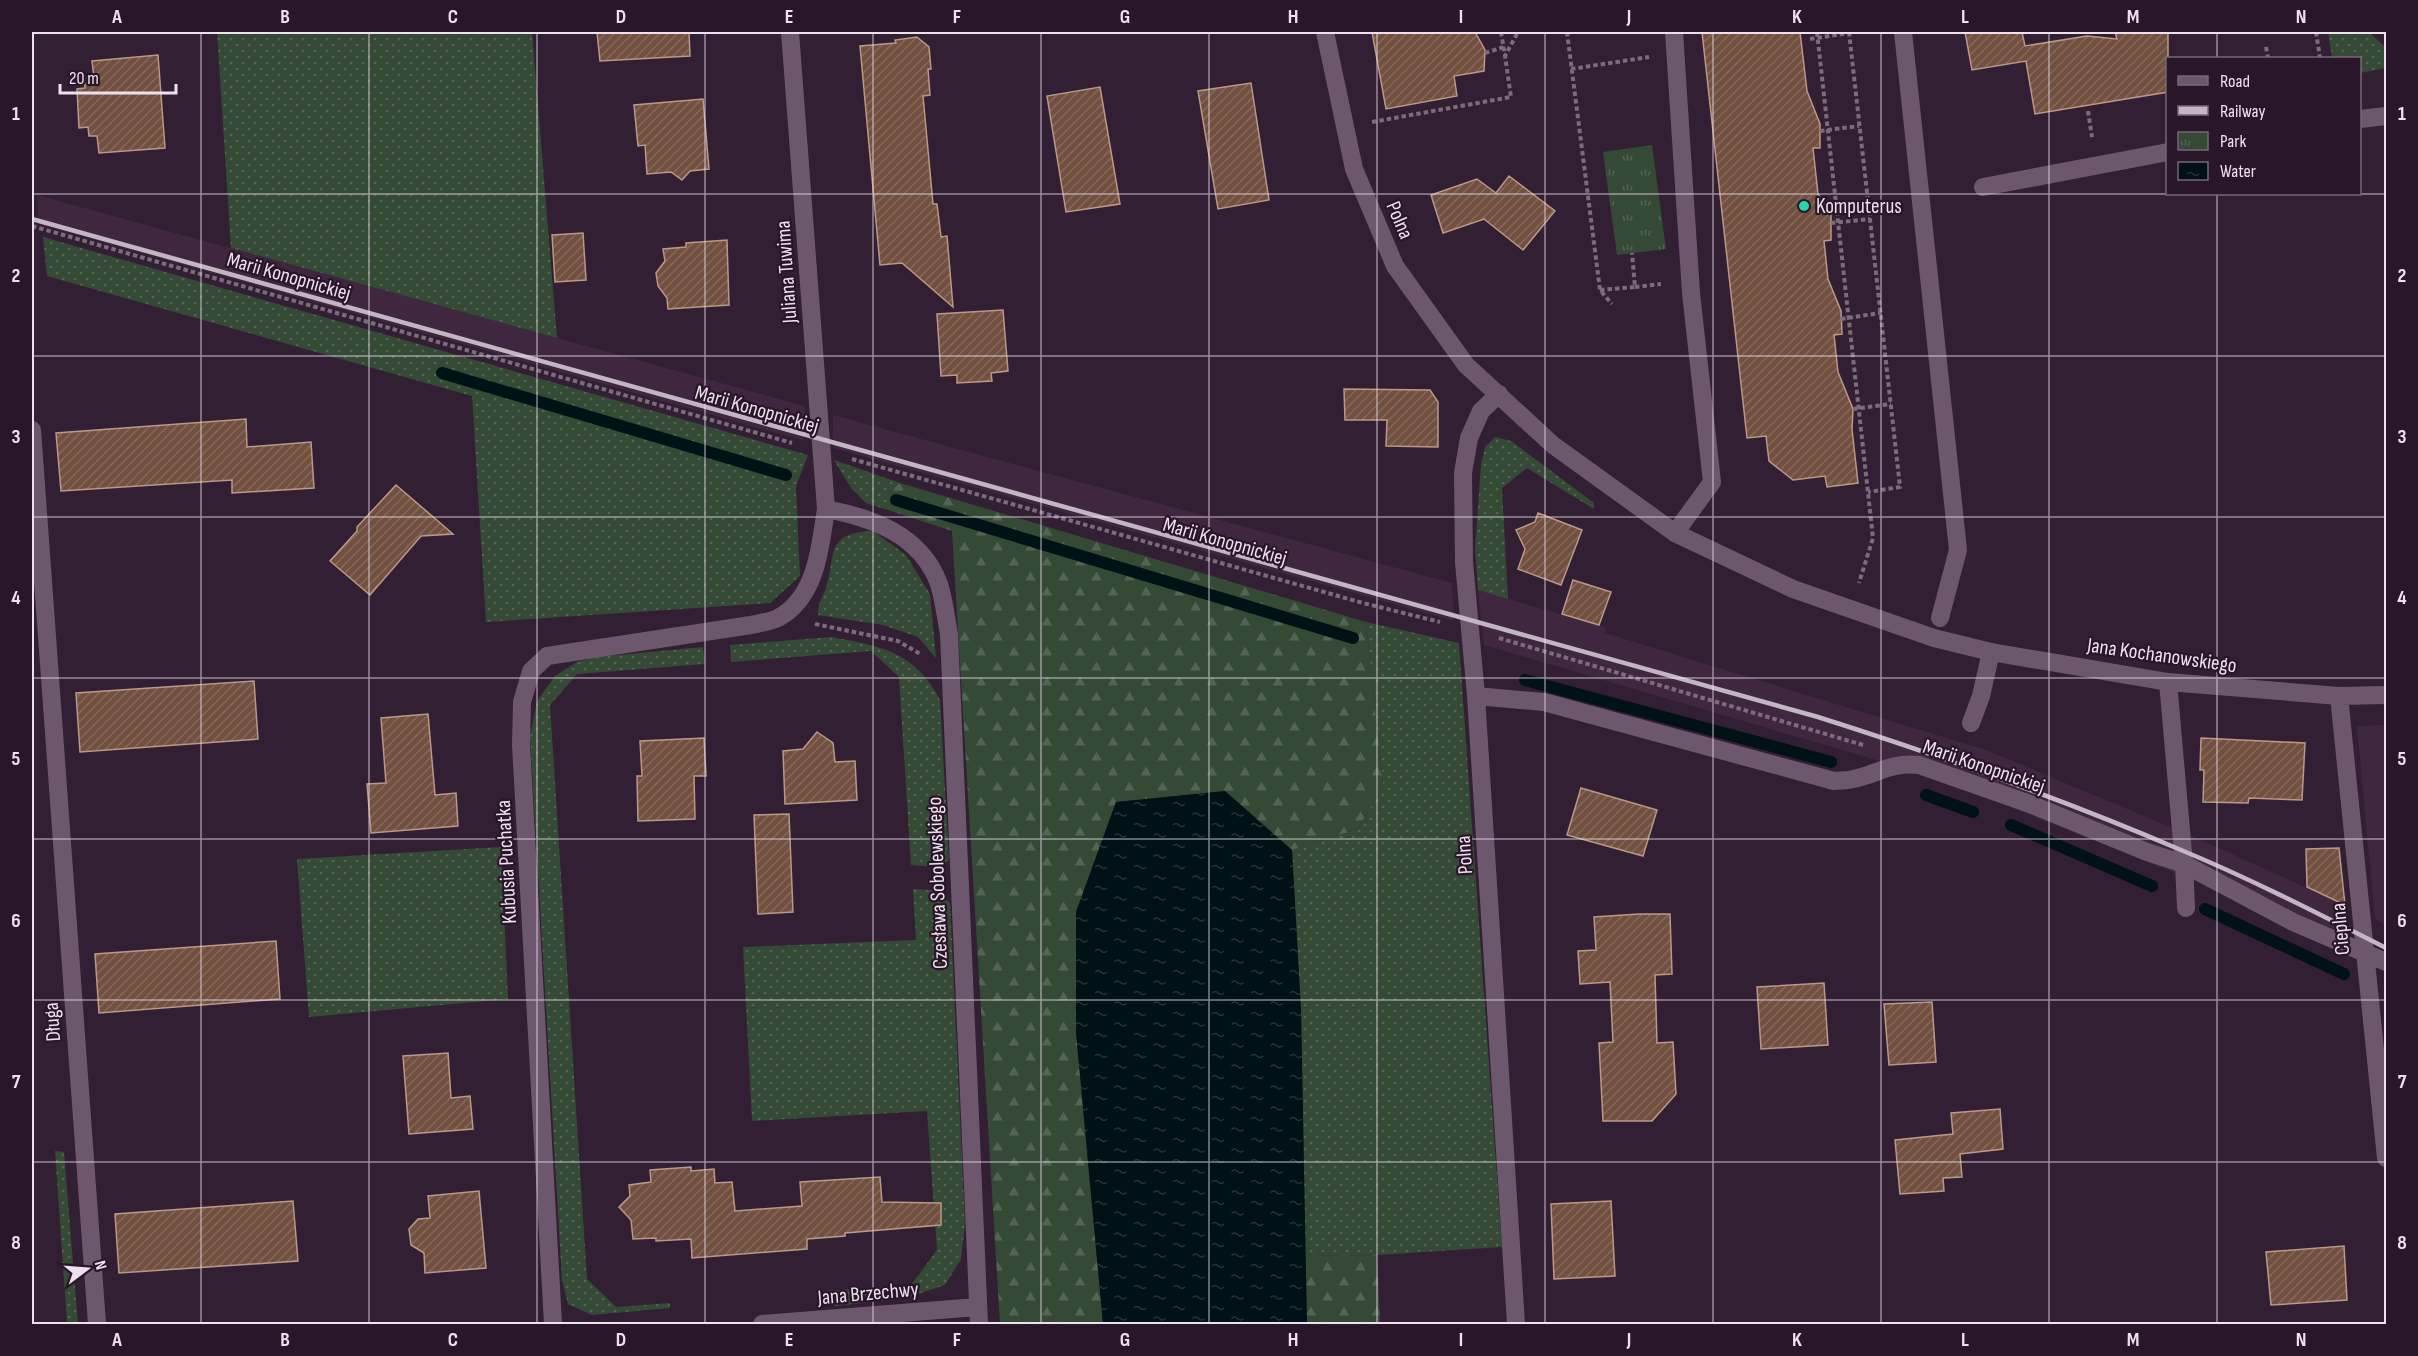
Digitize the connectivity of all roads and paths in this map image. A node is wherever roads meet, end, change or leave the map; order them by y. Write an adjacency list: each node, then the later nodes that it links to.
1 (790, 32): 45 (street, Juliana Tuwima)
2 (1325, 32): 41 (street, Polna)
3 (1501, 32): 14 (path)
4 (1518, 32): 17 (path)
5 (1567, 32): 20 (path)
6 (1674, 32): 16 (street)
7 (1817, 32): 11 (path)
8 (1849, 32): 11 (path); 25 (path)
9 (1902, 32): 51 (street)
10 (2316, 32): 19 (path)
11 (1818, 38): 12 (path); 27 (path)
12 (1810, 39)
13 (2266, 47): 18 (path)
14 (1504, 48): 15 (path); 17 (path)
15 (1485, 53)
16 (1676, 53): 20 (path); 48 (street)
17 (1506, 56): 24 (path)
18 (2268, 57)
19 (2320, 57)
20 (1571, 69): 36 (path)
21 (2088, 111): 28 (path)
22 (2386, 116): 23 (street)
23 (2361, 119)
24 (1368, 123)
25 (1859, 126): 27 (path); 31 (path)
26 (1820, 131): 27 (path)
27 (1828, 131): 32 (path)
28 (2093, 144)
29 (2166, 152): 30 (street)
30 (1983, 187)
31 (1870, 219): 32 (path); 38 (path)
32 (1839, 223): 33 (path); 39 (path)
33 (1831, 224)
34 (32, 226): 45 (path, Marii Konopnickiej)
35 (1632, 253): 36 (path)
36 (1600, 290): 37 (path)
37 (1612, 304)
38 (1880, 313): 39 (path); 42 (path)
39 (1848, 318): 40 (path); 43 (path)
40 (1841, 319)
41 (1499, 394): 48 (street, Polna); 52 (street, Polna)
42 (1891, 404): 43 (path); 46 (path)
43 (1856, 409): 46 (path)
44 (32, 430): 68 (street, Długa)
45 (823, 451): 47 (street, Juliana Tuwima); 52 (path, Marii Konopnickiej)
46 (1868, 492): 49 (path)
47 (826, 509): 50 (street, Kubusia Puchatka); 55 (street, Czesława Sobolewskiego)
48 (1675, 533): 53 (street, Polna)
49 (1857, 590)
50 (792, 607): 55 (path); 69 (street, Kubusia Puchatka)
51 (1940, 618)
52 (1471, 630): 58 (street, Polna); 61 (path, Marii Konopnickiej)
53 (1934, 638): 54 (street, Jana Kochanowskiego)
54 (1991, 652): 56 (street, Jana Kochanowskiego); 60 (street)
55 (951, 681): 67 (street, Czesława Sobolewskiego)
56 (2168, 682): 59 (street, Jana Kochanowskiego); 62 (street)
57 (2386, 695): 59 (street, Jana Kochanowskiego)
58 (1476, 696): 61 (street, Marii Konopnickiej); 71 (street, Polna)
59 (2339, 696): 64 (street, Cieplna)
60 (1971, 723)
61 (1884, 768): 62 (street, Marii Konopnickiej)
62 (2184, 864): 63 (street); 64 (street, Marii Konopnickiej)
63 (2186, 908)
64 (2364, 951): 65 (street, Marii Konopnickiej); 66 (street, Cieplna)
65 (2386, 962)
66 (2386, 1158)
67 (978, 1316): 70 (street, Jana Brzechwy)
68 (97, 1324)
69 (552, 1324)
70 (762, 1324)
71 (1516, 1324)

